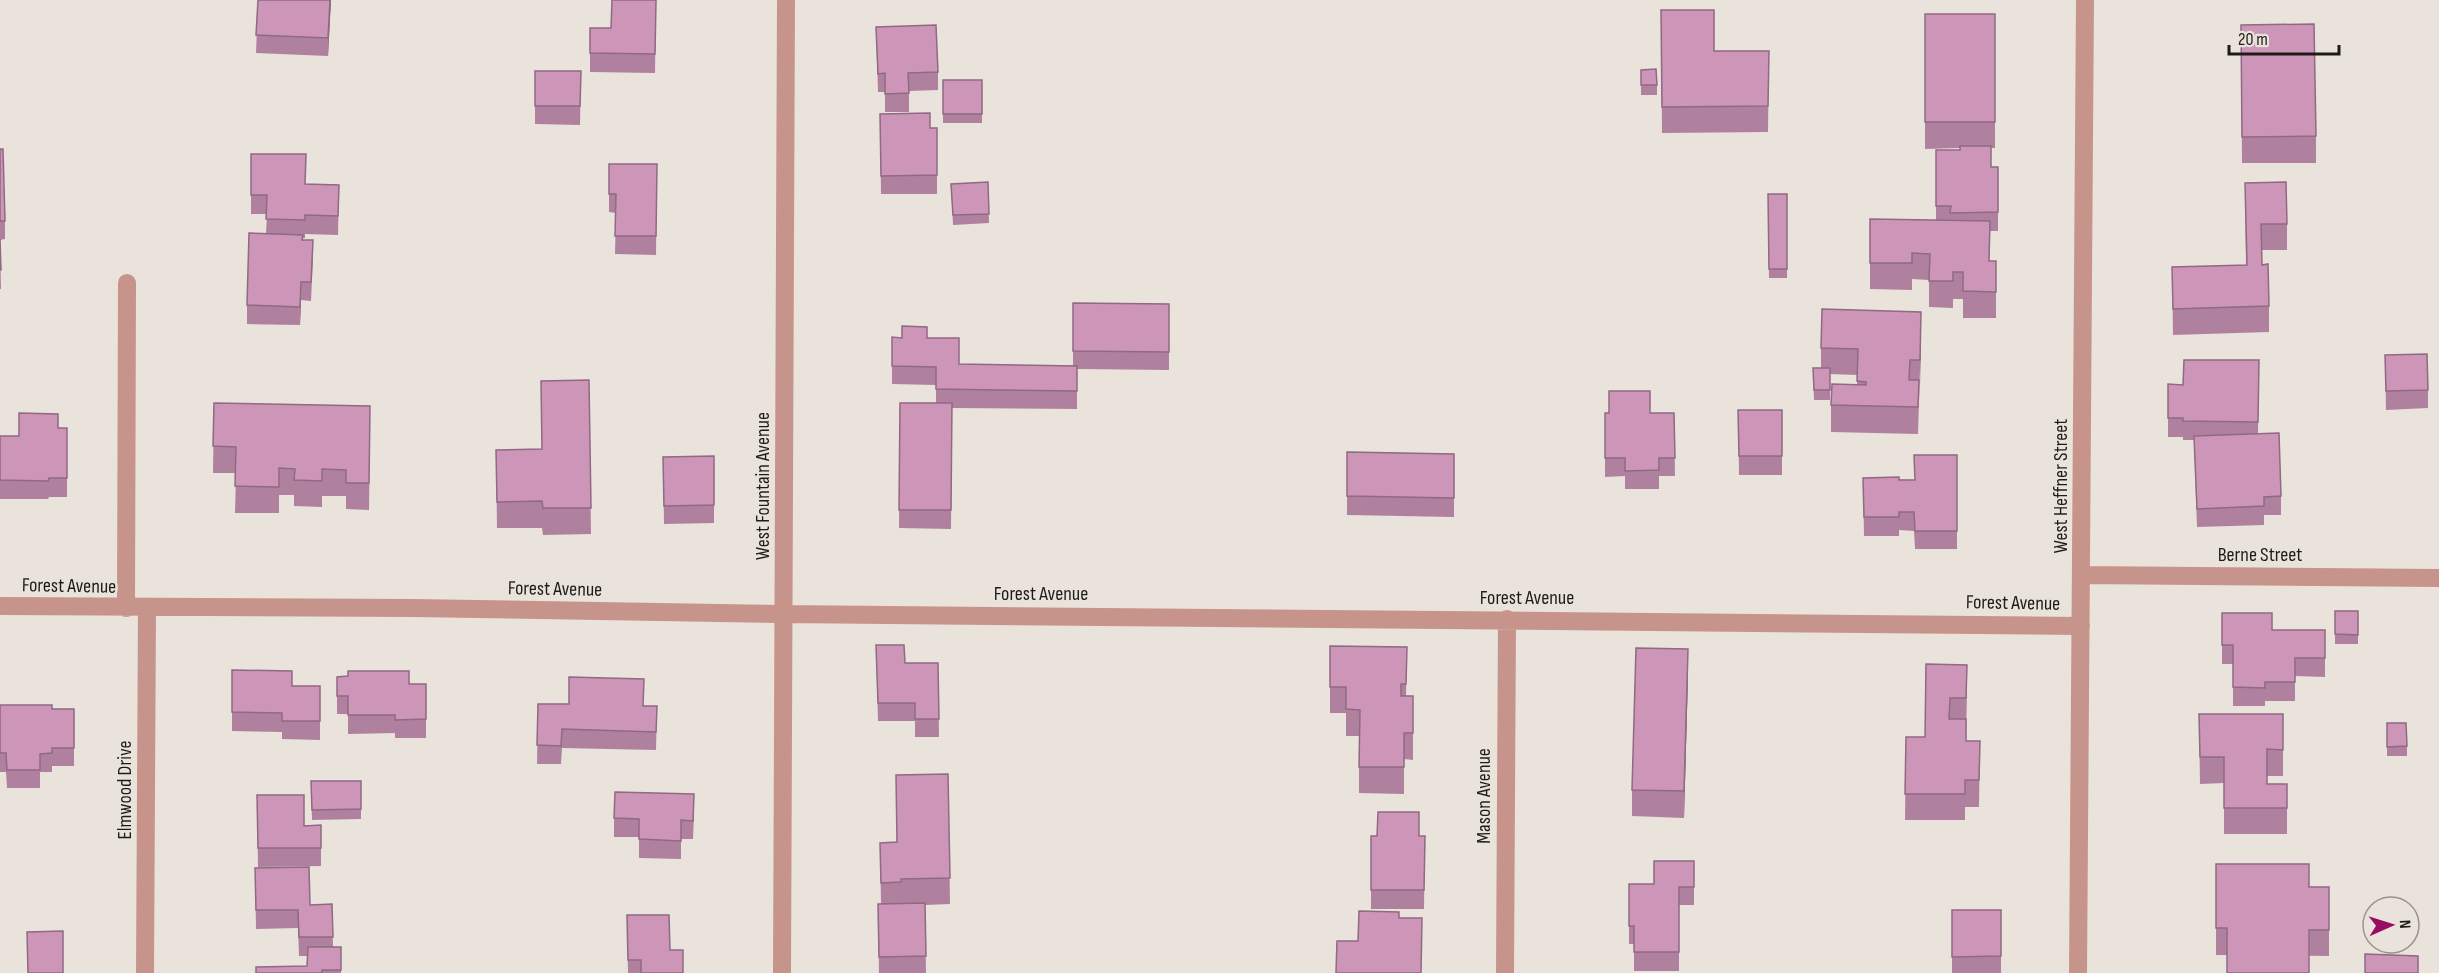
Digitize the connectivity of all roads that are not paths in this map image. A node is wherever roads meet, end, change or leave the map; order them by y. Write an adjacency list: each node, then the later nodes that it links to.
1 (786, 0): 9 (street, West Fountain Avenue)
2 (2085, 0): 4 (street, West Heffner Street)
3 (127, 283): 8 (street)
4 (2081, 575): 5 (street, Berne Street); 11 (street, West Heffner Street)
5 (2439, 578)
6 (0, 606): 8 (street, Forest Avenue)
7 (147, 607): 8 (street, Forest Avenue); 9 (street, Forest Avenue); 12 (street, Elmwood Drive)
8 (126, 608)
9 (784, 614): 10 (street, Forest Avenue); 13 (street, West Fountain Avenue)
10 (1506, 619): 11 (street, Forest Avenue); 14 (street, Mason Avenue)
11 (2081, 626): 15 (street, West Heffner Street)
12 (145, 973)
13 (782, 973)
14 (1505, 973)
15 (2078, 973)

